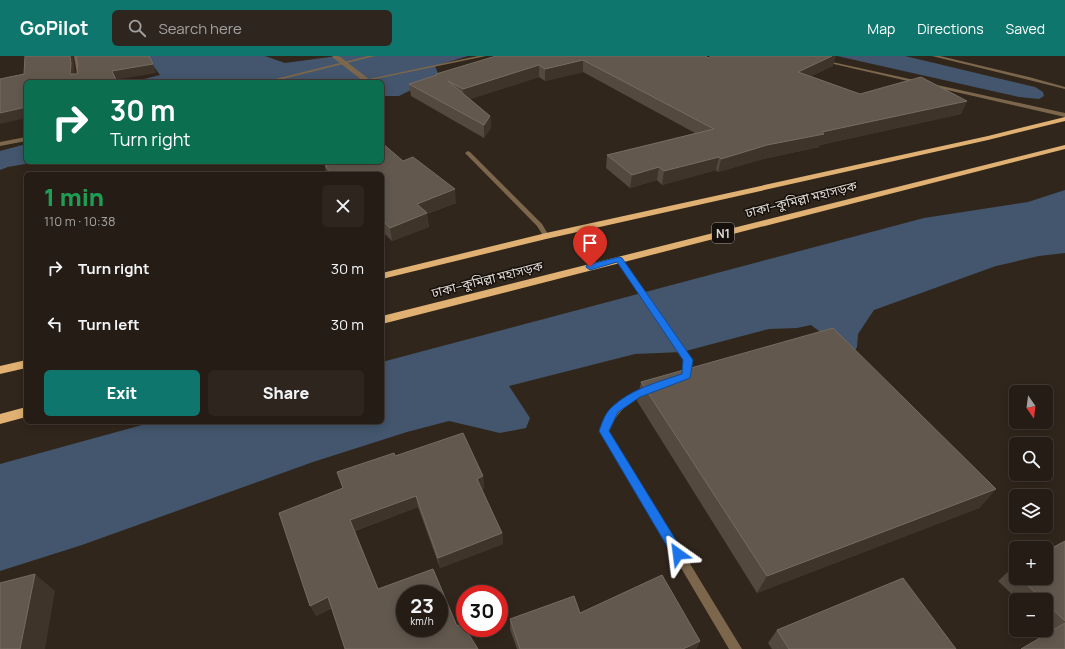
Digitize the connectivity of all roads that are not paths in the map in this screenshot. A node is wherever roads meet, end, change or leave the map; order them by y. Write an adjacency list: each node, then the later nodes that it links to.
1 (76, 56): 7 (street)
2 (334, 56): 4 (street, bridge)
3 (372, 56): 8 (street)
4 (484, 56)
5 (934, 56): 9 (street)
6 (816, 59): 10 (street)
7 (78, 80)
8 (273, 80)
9 (1065, 88)
10 (1065, 115)
11 (1065, 119): 16 (highway, ঢাকা–কুমিল্লা মহাসড়ক)
12 (24, 138): 13 (street)
13 (0, 144)
14 (1065, 146): 17 (highway, ঢাকা–কুমিল্লা মহাসড়ক / N1)
15 (468, 153): 16 (street)
16 (546, 236): 18 (highway, ঢাকা–কুমিল্লা মহাসড়ক)
17 (619, 260): 19 (highway, ঢাকা–কুমিল্লা মহাসড়ক / N1); 22 (street)
18 (384, 276)
19 (384, 319)
20 (24, 364): 21 (highway)
21 (0, 370)
22 (672, 381)
23 (658, 386): 26 (street)
24 (24, 412): 25 (highway)
25 (0, 418)
26 (736, 649)

